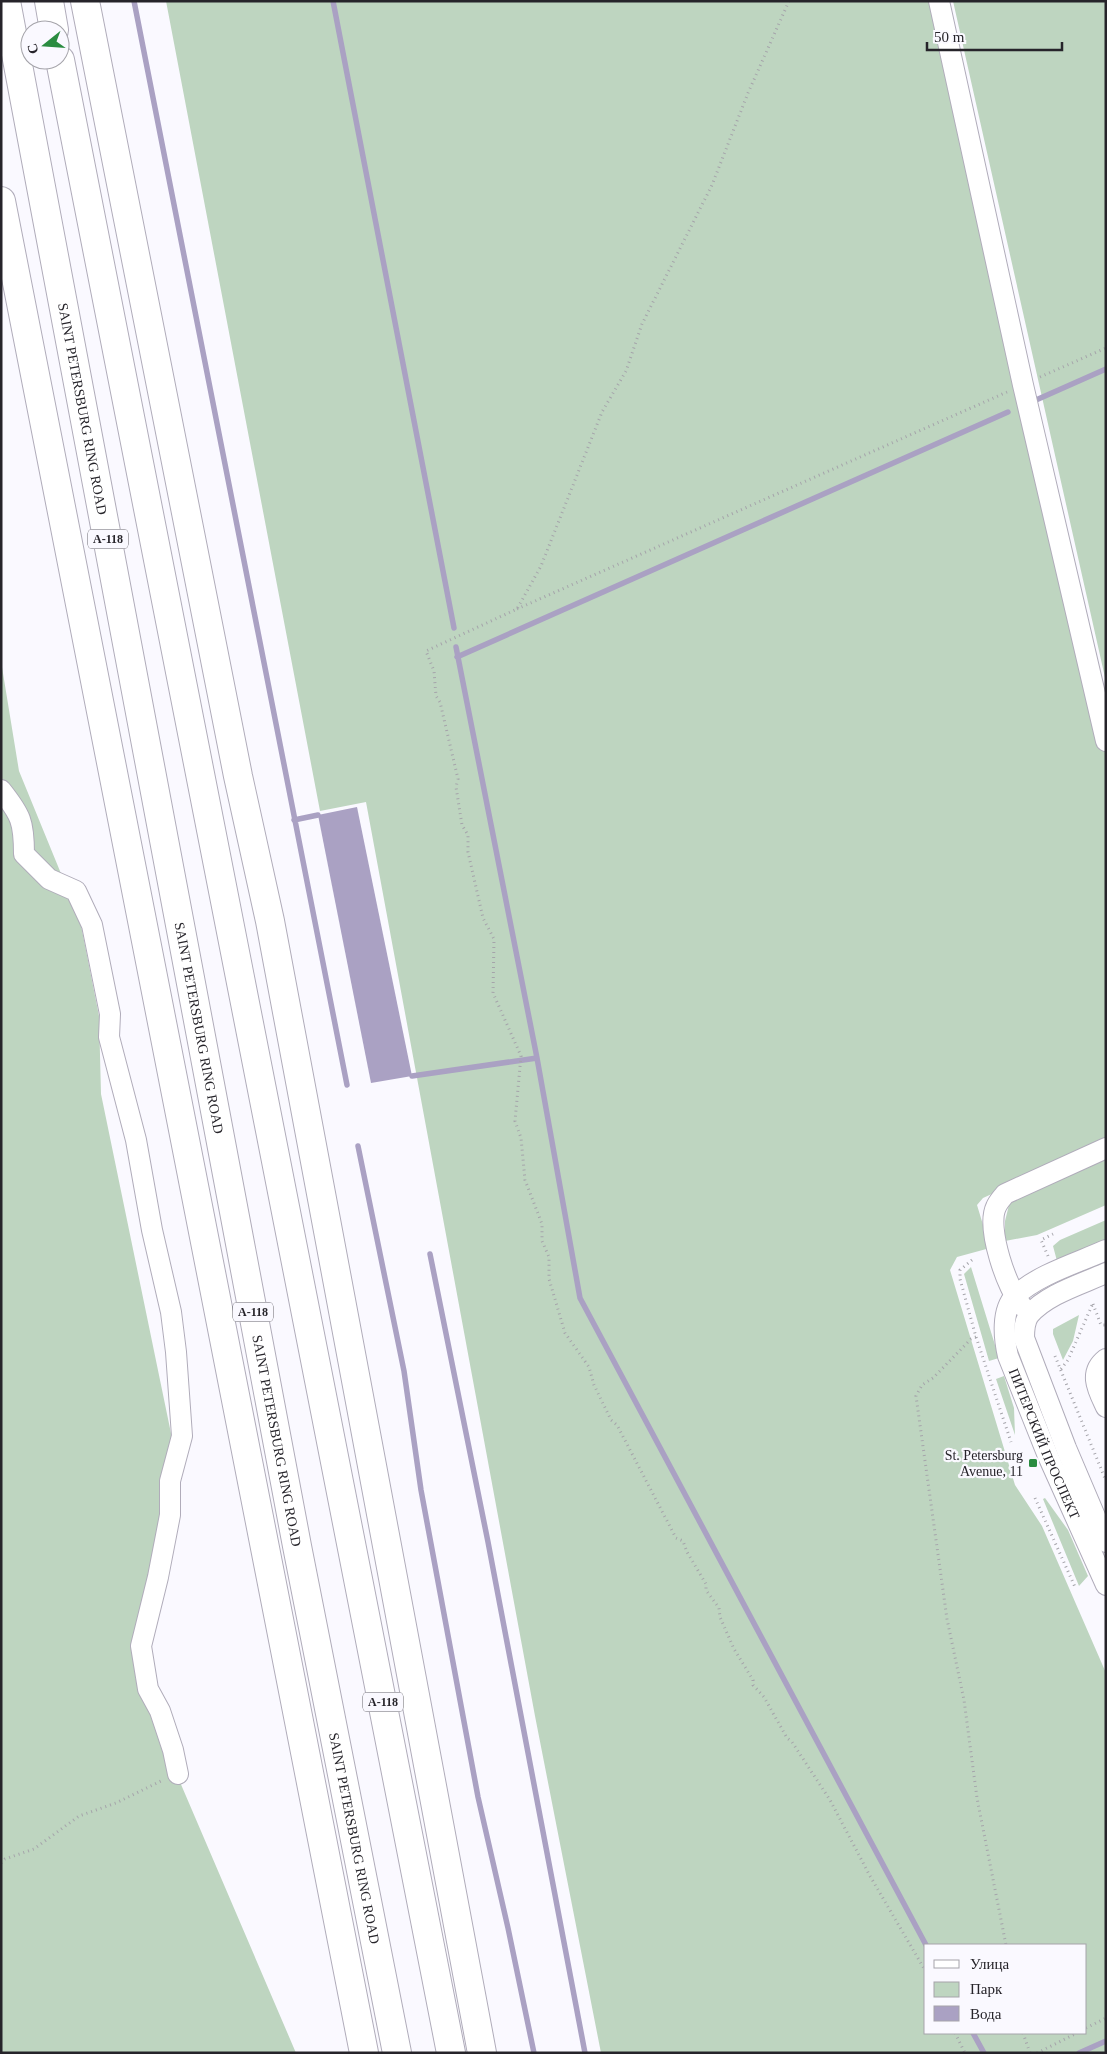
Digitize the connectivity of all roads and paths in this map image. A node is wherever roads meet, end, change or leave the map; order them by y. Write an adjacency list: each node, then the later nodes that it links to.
1 (6, 1): 33 (highway, SAINT PETERSBURG RING ROAD / А-118)
2 (48, 1): 6 (highway)
3 (86, 1): 13 (highway)
4 (788, 1): 11 (path)
5 (939, 1): 10 (street)
6 (52, 20)
7 (62, 70): 15 (highway, А-118)
8 (1, 201): 39 (highway)
9 (1106, 348): 10 (path)
10 (1023, 385): 11 (path); 12 (street)
11 (517, 609): 41 (path)
12 (1106, 741)
13 (238, 776): 15 (highway); 50 (highway)
14 (1, 790): 37 (street)
15 (265, 1099): 49 (highway, А-118)
16 (1106, 1148): 22 (street)
17 (1053, 1234): 20 (path)
18 (1106, 1250): 22 (street)
19 (972, 1260): 25 (path)
20 (1052, 1264)
21 (1106, 1273): 23 (street)
22 (1014, 1297): 23 (street); 34 (street, ПИТЕРСКИЙ ПРОСПЕКТ)
23 (1029, 1316): 34 (street, ПИТЕРСКИЙ ПРОСПЕКТ)
24 (1106, 1325): 28 (path)
25 (976, 1337): 30 (path); 40 (path)
26 (1055, 1356): 28 (path)
27 (1106, 1359): 29 (street)
28 (1061, 1369): 31 (path)
29 (1106, 1407)
30 (1011, 1442)
31 (1106, 1481)
32 (1035, 1498): 36 (path)
33 (297, 1546): 39 (highway); 48 (highway, SAINT PETERSBURG RING ROAD / А-118)
34 (1101, 1549): 35 (street, ПИТЕРСКИЙ ПРОСПЕКТ)
35 (1106, 1585)
36 (1075, 1587)
37 (178, 1774): 38 (path)
38 (1, 1863)
39 (337, 1913): 47 (highway)
40 (1006, 1944)
41 (924, 1969)
42 (1106, 2018): 43 (path)
43 (1087, 2028)
44 (956, 2034): 51 (path)
45 (1023, 2034): 52 (path)
46 (1076, 2034): 53 (path)
47 (364, 2053)
48 (397, 2053)
49 (451, 2053)
50 (482, 2053)
51 (965, 2053)
52 (1030, 2053)
53 (1037, 2053)

